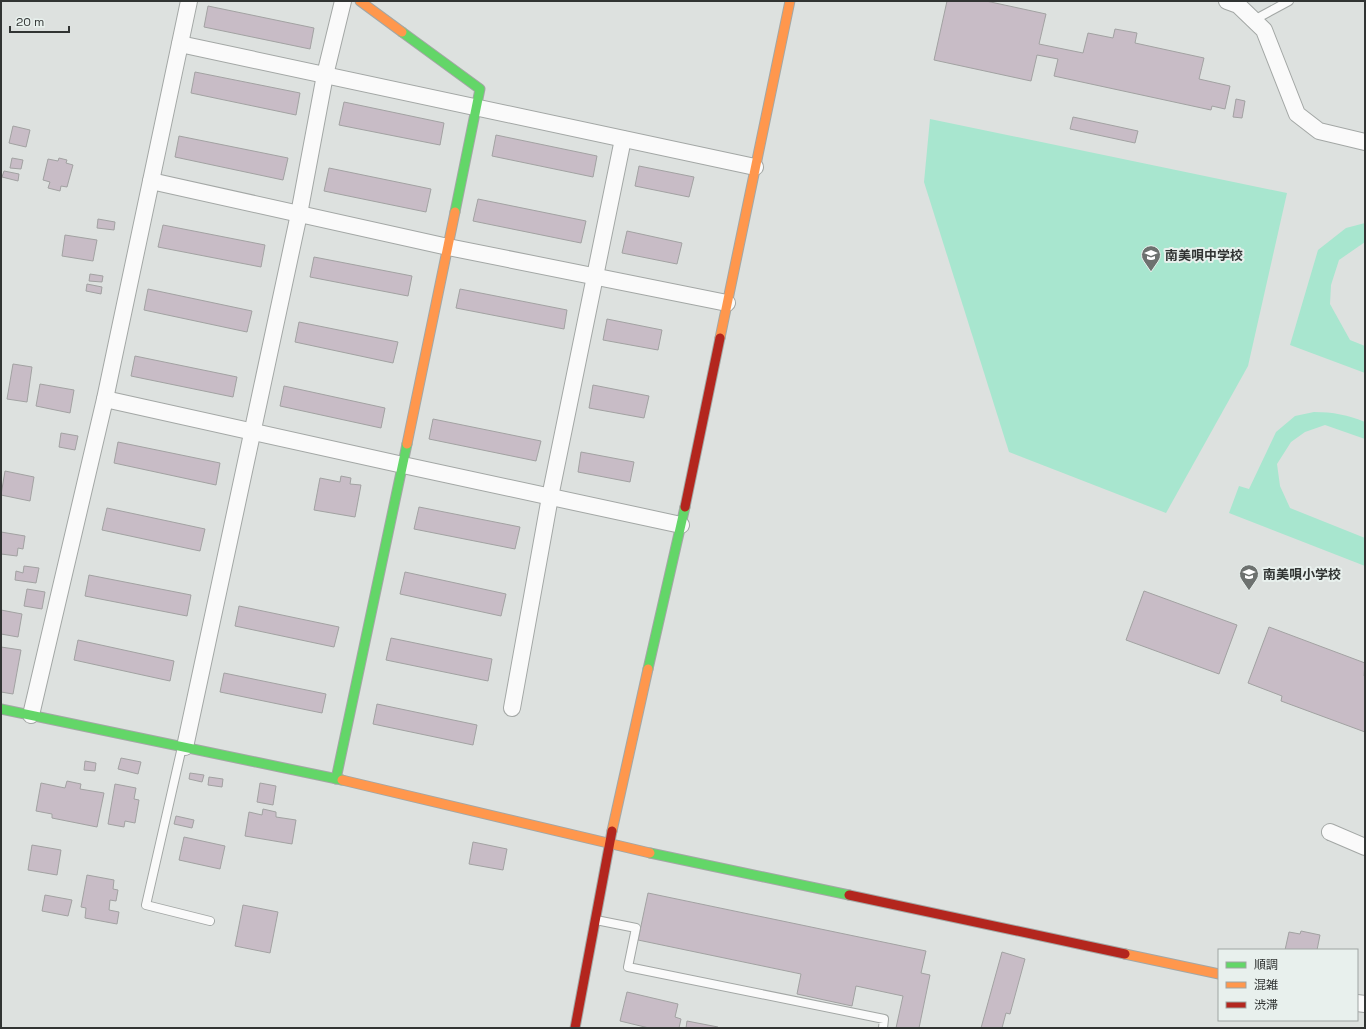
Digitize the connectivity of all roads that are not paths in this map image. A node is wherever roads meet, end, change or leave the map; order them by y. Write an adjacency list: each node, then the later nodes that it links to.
1 (189, 1): 8 (street)
2 (343, 1): 9 (street)
3 (360, 1): 10 (street)
4 (790, 1): 13 (street)
5 (1227, 1): 7 (street)
6 (1289, 1): 7 (lane)
7 (1254, 20): 12 (street)
8 (180, 44): 9 (street); 14 (street)
9 (325, 75): 10 (street); 15 (street)
10 (476, 107): 11 (street); 16 (street)
11 (623, 139): 13 (street); 17 (street)
12 (1365, 142)
13 (755, 167): 18 (street)
14 (151, 181): 15 (street); 19 (street)
15 (299, 214): 16 (street); 20 (street)
16 (448, 247): 17 (street); 21 (street)
17 (596, 277): 18 (street); 22 (street)
18 (727, 303): 23 (street)
19 (104, 399): 20 (street); 26 (street)
20 (253, 432): 21 (street); 27 (street)
21 (403, 465): 22 (street); 28 (street)
22 (550, 497): 23 (street); 24 (street)
23 (681, 524): 30 (street)
24 (512, 708)
25 (1, 709): 26 (street)
26 (31, 715): 27 (street)
27 (184, 747): 28 (street); 33 (lane)
28 (336, 779): 30 (street)
29 (1330, 832): 31 (street)
30 (609, 844): 32 (street); 34 (street)
31 (1365, 847)
32 (595, 920): 35 (street); 36 (lane)
33 (210, 921)
34 (1218, 974)
35 (575, 1028)
36 (882, 1028)

